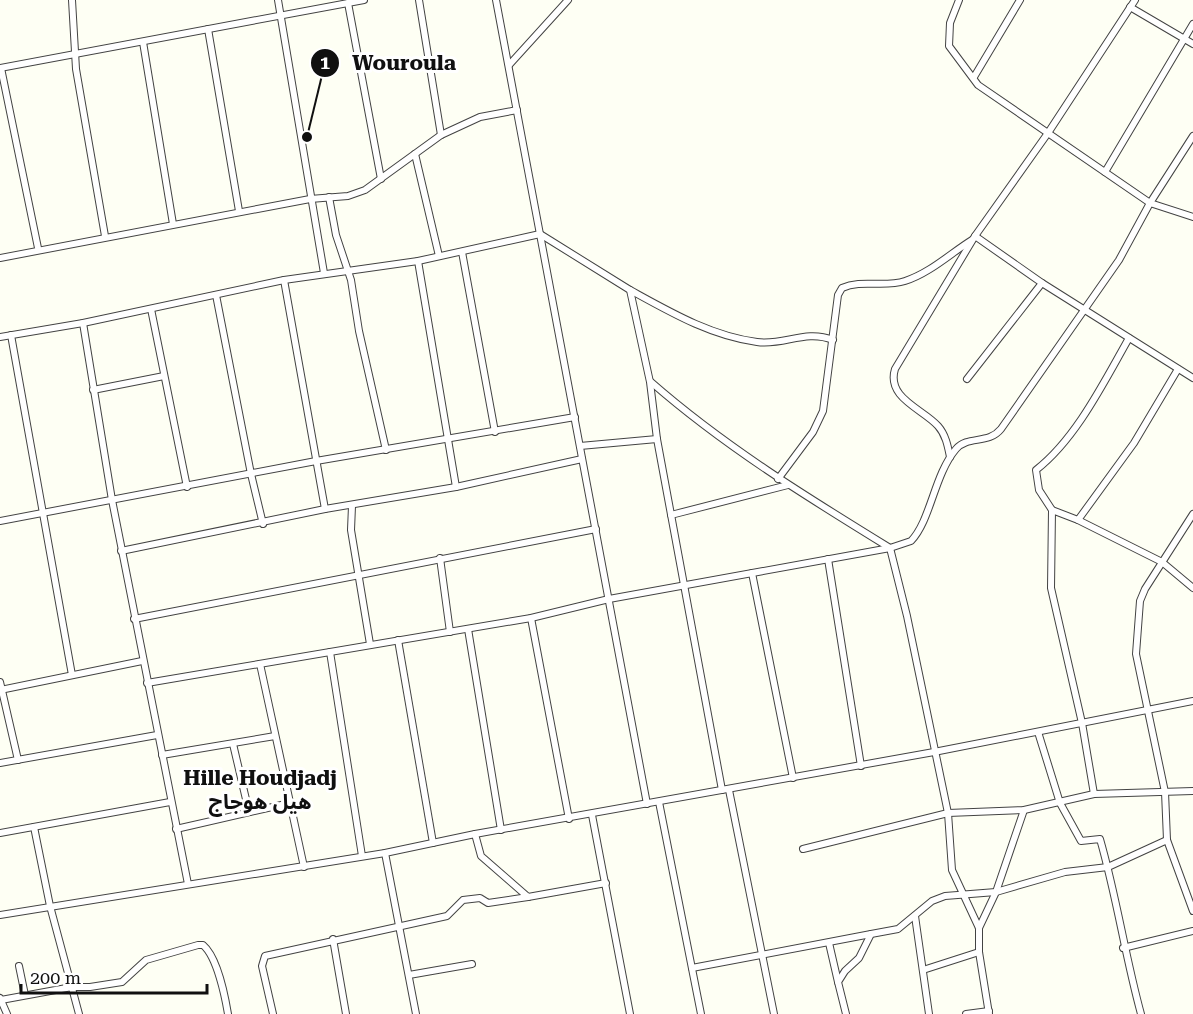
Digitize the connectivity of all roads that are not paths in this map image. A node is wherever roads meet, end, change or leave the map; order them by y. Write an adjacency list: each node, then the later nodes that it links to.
1 (72, 0): 18 (street)
2 (278, 0): 12 (street)
3 (364, 0): 10 (street)
4 (419, 0): 24 (street)
5 (496, 0): 19 (street)
6 (567, 0): 19 (street)
7 (959, 0): 21 (street)
8 (1020, 0): 21 (street)
9 (1135, 0): 11 (street)
10 (348, 3): 12 (street); 28 (street)
11 (1130, 7): 15 (street); 23 (street)
12 (280, 15): 14 (street); 30 (street)
13 (1193, 24): 15 (street)
14 (208, 29): 16 (street); 32 (street)
15 (1184, 38): 17 (street); 27 (street)
16 (143, 42): 18 (street); 34 (street)
17 (1193, 44)
18 (76, 55): 20 (street); 36 (street)
19 (508, 65): 22 (street)
20 (1, 68): 38 (street)
21 (974, 76): 23 (street)
22 (517, 110): 24 (street); 35 (street)
23 (1048, 133): 27 (street); 37 (street)
24 (441, 135): 26 (street)
25 (1193, 136): 31 (street)
26 (415, 154): 28 (street); 40 (street)
27 (1105, 172): 31 (street)
28 (381, 179): 29 (street)
29 (329, 197): 30 (street); 43 (street)
30 (310, 199): 32 (street); 44 (street)
31 (1150, 203): 33 (street); 50 (street)
32 (239, 211): 34 (street)
33 (1193, 217)
34 (173, 224): 36 (street)
35 (540, 234): 39 (street); 47 (street); 62 (street)
36 (105, 236): 38 (street)
37 (974, 237): 46 (street); 55 (street); 68 (street)
38 (38, 248): 41 (street)
39 (462, 252): 40 (street); 63 (street)
40 (439, 256): 42 (street)
41 (0, 258)
42 (418, 261): 43 (street); 65 (street)
43 (348, 270): 44 (street); 67 (street)
44 (324, 273): 45 (street)
45 (284, 280): 48 (street); 70 (street)
46 (1042, 283): 50 (street); 59 (street)
47 (630, 290): 55 (street); 60 (street)
48 (216, 295): 49 (street); 71 (street)
49 (151, 309): 51 (street); 57 (street)
50 (1086, 310): 54 (street); 68 (street)
51 (83, 323): 52 (street); 61 (street)
52 (11, 335): 53 (street); 80 (street)
53 (0, 337)
54 (1130, 338): 56 (street); 79 (street)
55 (833, 340): 72 (street)
56 (1178, 369): 58 (street); 83 (street)
57 (164, 376): 61 (street); 74 (street)
58 (1193, 378)
59 (967, 379)
60 (650, 382): 64 (street); 72 (street)
61 (93, 390): 76 (street)
62 (575, 417): 63 (street); 66 (street)
63 (495, 432): 65 (street)
64 (657, 439): 66 (street); 82 (street)
65 (446, 440): 67 (street); 75 (street)
66 (580, 446): 69 (street)
67 (386, 450): 70 (street)
68 (951, 457): 87 (street)
69 (582, 459): 75 (street); 86 (street)
70 (316, 461): 71 (street); 78 (street)
71 (251, 474): 74 (street); 85 (street)
72 (778, 478): 73 (street)
73 (788, 485): 82 (street); 87 (street)
74 (187, 487): 76 (street)
75 (456, 487): 77 (street)
76 (112, 500): 80 (street); 88 (street)
77 (352, 506): 78 (street); 93 (street)
78 (325, 509): 85 (street)
79 (1052, 510): 83 (street); 112 (street)
80 (43, 513): 84 (street); 106 (street)
81 (1193, 514): 91 (street)
82 (671, 515): 94 (street)
83 (1078, 519): 91 (street)
84 (0, 521)
85 (263, 524): 88 (street)
86 (596, 529): 89 (street); 96 (street)
87 (890, 548): 90 (street); 117 (street)
88 (121, 551): 98 (street)
89 (440, 558): 93 (street); 100 (street)
90 (828, 560): 92 (street); 121 (street)
91 (1162, 562): 95 (street); 111 (street)
92 (752, 573): 94 (street); 122 (street)
93 (360, 575): 98 (street); 102 (street)
94 (685, 586): 96 (street); 123 (street)
95 (1193, 588)
96 (609, 599): 97 (street); 131 (street)
97 (531, 618): 99 (street); 136 (street)
98 (134, 619): 104 (street)
99 (468, 628): 100 (street); 139 (street)
100 (450, 632): 101 (street)
101 (398, 640): 102 (street); 143 (street)
102 (370, 644): 103 (street)
103 (330, 652): 105 (street); 146 (street)
104 (142, 661): 106 (street); 108 (street)
105 (260, 664): 108 (street); 115 (street)
106 (72, 675): 109 (street)
107 (0, 682): 109 (street)
108 (147, 683): 114 (street)
109 (1, 690): 119 (street)
110 (1193, 701): 111 (street)
111 (1149, 710): 112 (street); 125 (street)
112 (1082, 723): 113 (street); 126 (street)
113 (1038, 732): 117 (street); 130 (street)
114 (157, 735): 118 (street); 119 (street)
115 (276, 736): 116 (street); 129 (street)
116 (233, 744): 118 (street); 133 (street)
117 (934, 752): 121 (street); 134 (street)
118 (162, 755): 127 (street)
119 (18, 760): 120 (street)
120 (0, 763)
121 (861, 766): 122 (street)
122 (793, 778): 123 (street)
123 (725, 790): 128 (street); 166 (street)
124 (1193, 791): 125 (street)
125 (1165, 792): 126 (street); 142 (street)
126 (1094, 794): 130 (street)
127 (170, 802): 137 (street); 138 (street)
128 (659, 802): 131 (street); 169 (street)
129 (290, 803): 133 (street); 147 (street)
130 (1060, 803): 132 (street); 148 (street)
131 (647, 804): 135 (street)
132 (1024, 810): 134 (street); 151 (street)
133 (249, 812): 138 (street)
134 (948, 813): 144 (street); 152 (street)
135 (592, 815): 136 (street); 149 (street)
136 (569, 819): 139 (street)
137 (34, 826): 140 (street); 154 (street)
138 (176, 829): 150 (street)
139 (501, 830): 141 (street)
140 (0, 833)
141 (475, 834): 143 (street); 153 (street)
142 (1167, 840): 148 (street); 155 (street)
143 (433, 843): 145 (street)
144 (803, 849)
145 (385, 853): 146 (street); 158 (street)
146 (362, 856): 147 (street)
147 (304, 867): 150 (street)
148 (1108, 867): 151 (street); 164 (street)
149 (606, 883): 153 (street); 183 (street)
150 (188, 884): 154 (street)
151 (996, 892): 152 (street); 159 (street)
152 (961, 893): 157 (street); 159 (street)
153 (528, 897): 158 (street)
154 (50, 906): 156 (street); 173 (street)
155 (1193, 911)
156 (0, 915)
157 (915, 916): 161 (street); 170 (street)
158 (400, 924): 162 (street); 171 (street)
159 (979, 928): 165 (street)
160 (1193, 931): 164 (street)
161 (871, 934): 163 (street); 172 (street)
162 (333, 939): 180 (street); 181 (street)
163 (829, 943): 166 (street); 172 (street)
164 (1123, 948): 189 (street)
165 (979, 951): 170 (street); 176 (street)
166 (763, 953): 169 (street); 185 (street)
167 (472, 964): 171 (street)
168 (19, 966): 174 (street)
169 (692, 968): 184 (street)
170 (923, 970): 187 (street)
171 (409, 975): 182 (street)
172 (838, 982): 186 (street)
173 (72, 987): 174 (street); 178 (street); 179 (street)
174 (25, 995): 175 (street)
175 (1, 999): 177 (street)
176 (989, 1013): 188 (street)
177 (7, 1014)
178 (79, 1014)
179 (228, 1014)
180 (273, 1014)
181 (346, 1014)
182 (416, 1014)
183 (630, 1014)
184 (701, 1014)
185 (774, 1014)
186 (846, 1014)
187 (929, 1014)
188 (966, 1014)
189 (1141, 1014)

